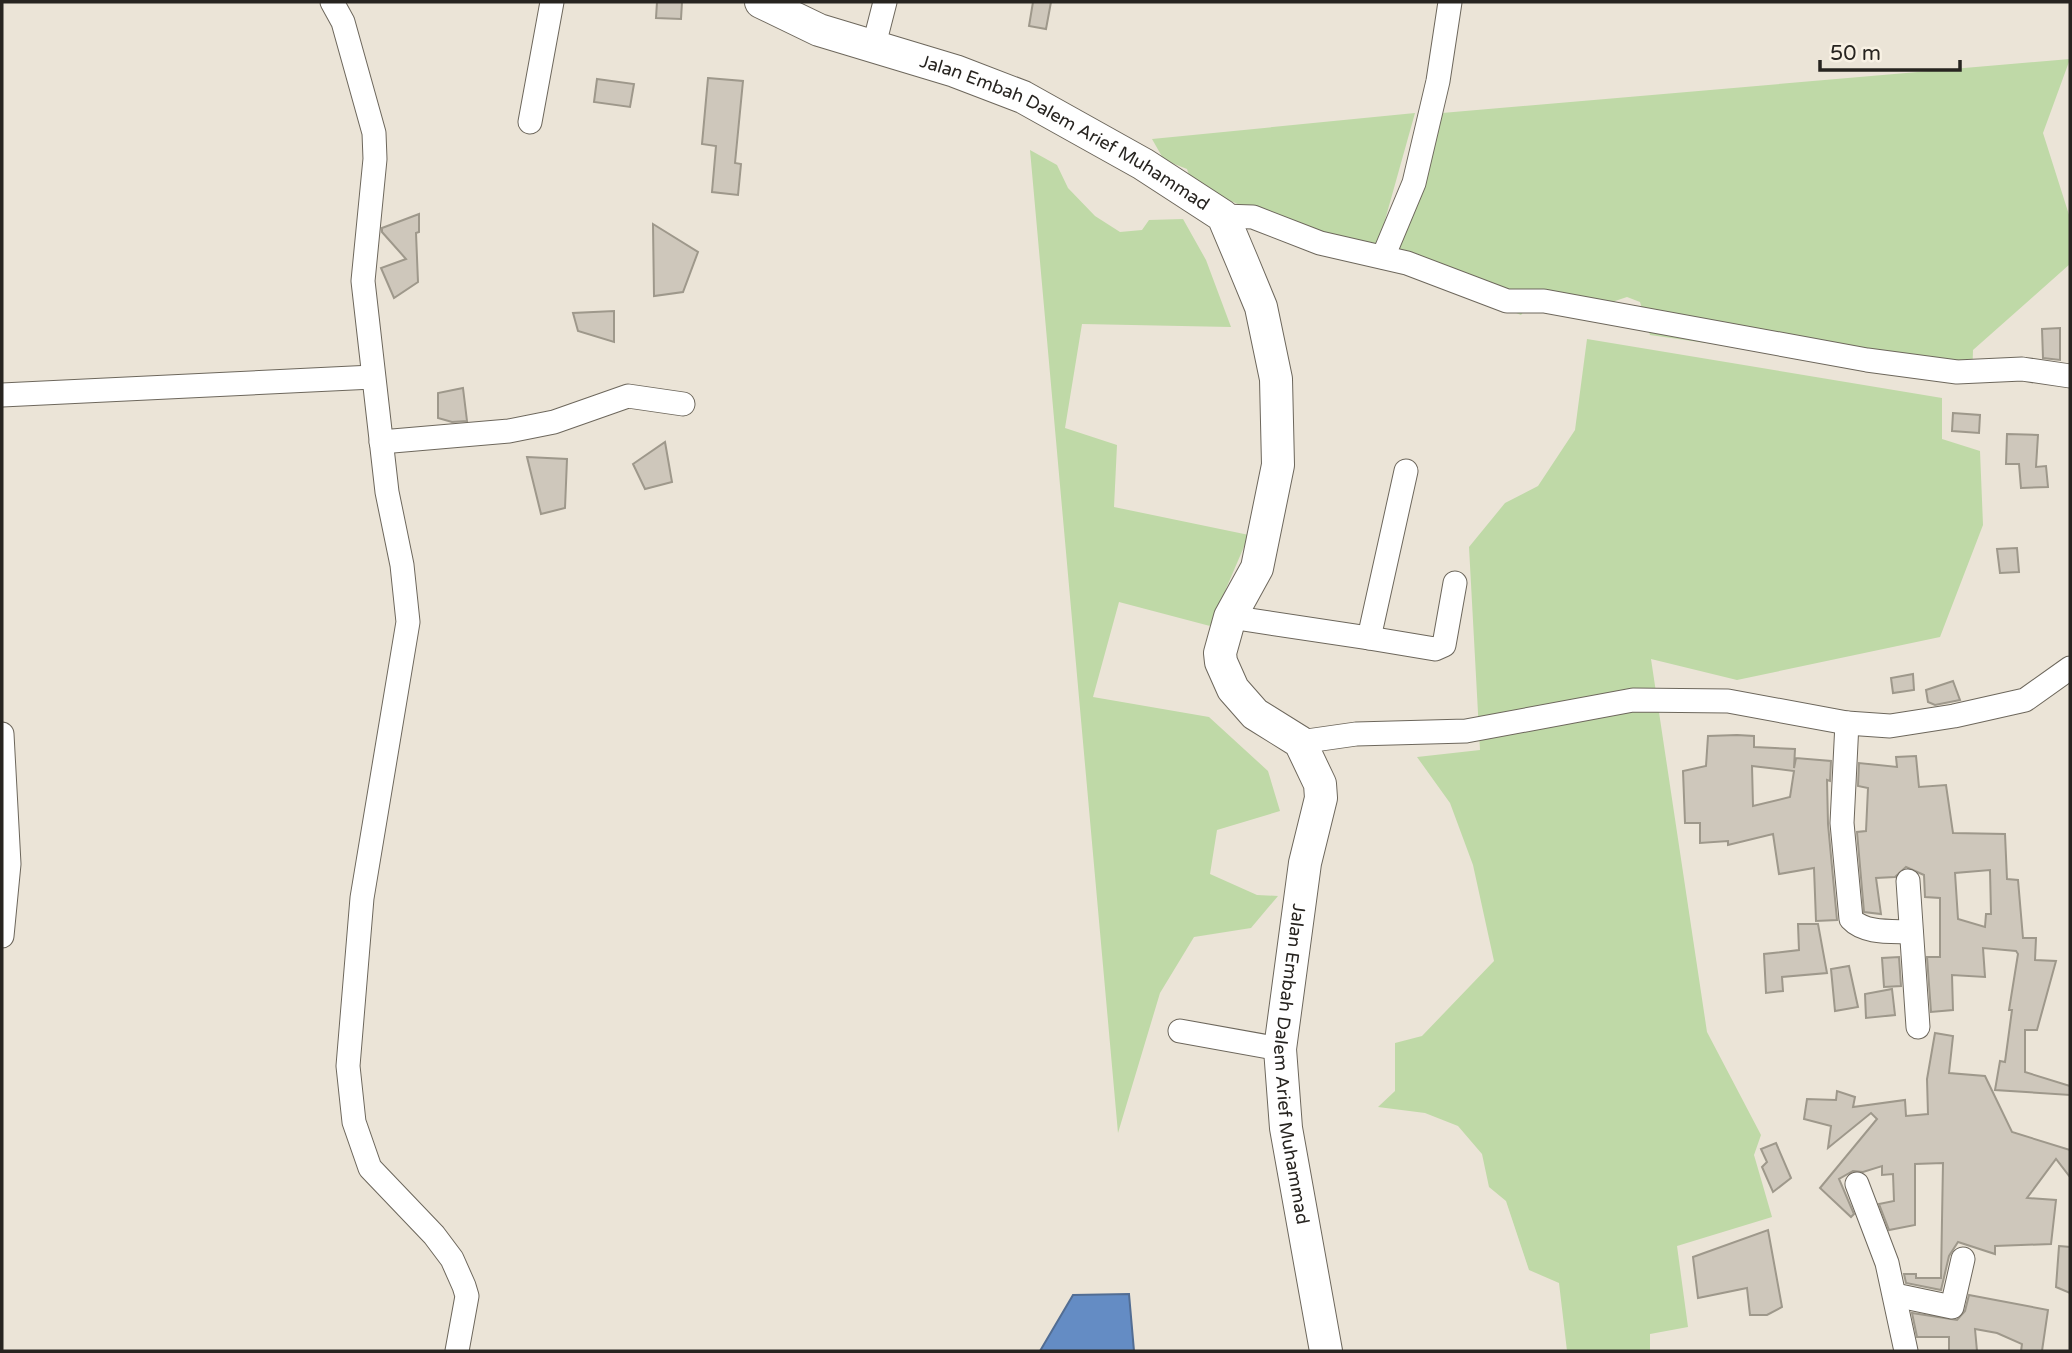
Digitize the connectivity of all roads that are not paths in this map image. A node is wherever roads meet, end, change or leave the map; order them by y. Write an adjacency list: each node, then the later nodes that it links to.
1 (332, 2): 11 (street)
2 (552, 2): 7 (street)
3 (761, 2): 6 (street, Jalan Embah Dalem Arief Muhammad)
4 (885, 2): 6 (street)
5 (1450, 2): 9 (street)
6 (874, 45): 8 (street, Jalan Embah Dalem Arief Muhammad)
7 (530, 122)
8 (1223, 216): 9 (street); 17 (street, Jalan Embah Dalem Arief Muhammad)
9 (1383, 257): 10 (street)
10 (2070, 376)
11 (373, 377): 12 (street); 14 (street)
12 (2, 395)
13 (683, 404): 14 (street)
14 (381, 442): 32 (street)
15 (1406, 471): 18 (street)
16 (1455, 583): 18 (street)
17 (1230, 617): 18 (street); 22 (street, Jalan Embah Dalem Arief Muhammad)
18 (1369, 638)
19 (2070, 668): 20 (street)
20 (1847, 723): 22 (street); 24 (street)
21 (2, 734): 25 (street)
22 (1300, 743): 28 (street, Jalan Embah Dalem Arief Muhammad)
23 (1908, 881): 24 (street)
24 (1912, 932): 26 (street)
25 (2, 936)
26 (1918, 1027)
27 (1180, 1031): 28 (street)
28 (1280, 1049): 33 (street, Jalan Embah Dalem Arief Muhammad)
29 (1857, 1184): 31 (street)
30 (1964, 1259): 31 (street)
31 (1895, 1295): 34 (street)
32 (457, 1351)
33 (1326, 1351)
34 (1906, 1351)

